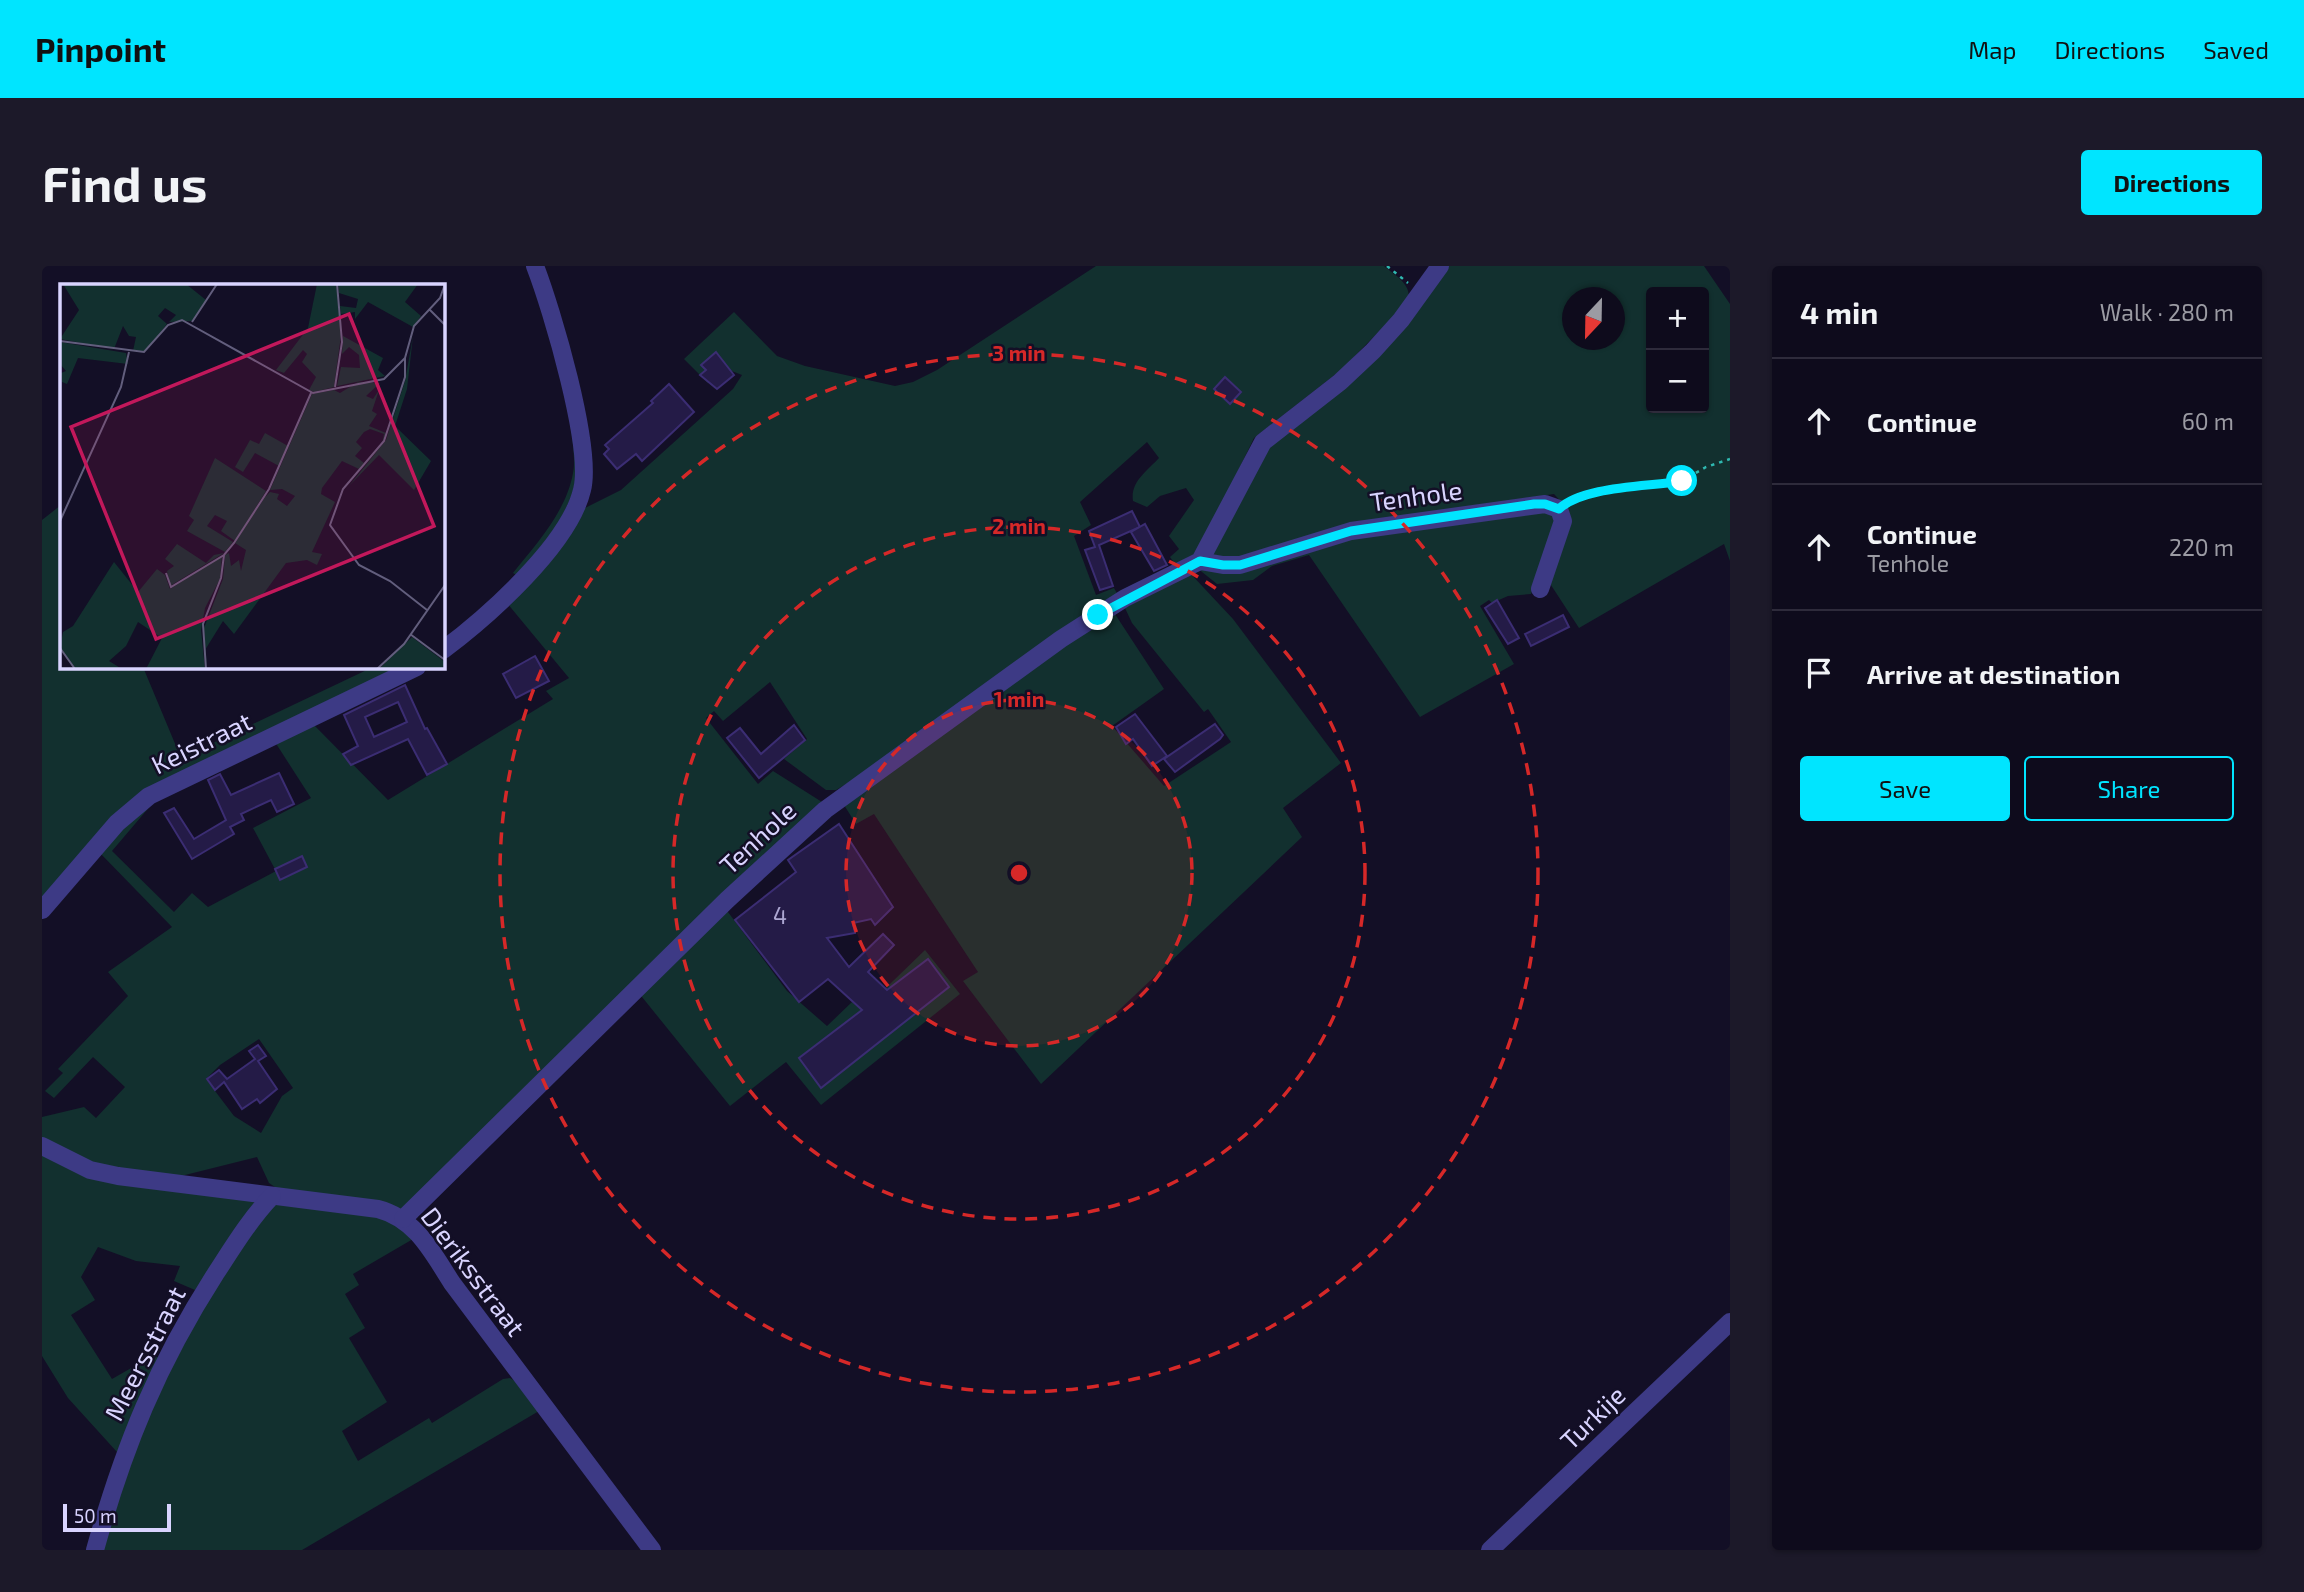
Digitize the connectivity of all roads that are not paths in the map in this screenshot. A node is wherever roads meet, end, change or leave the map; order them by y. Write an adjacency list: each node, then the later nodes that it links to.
1 (535, 266): 5 (street)
2 (1440, 266): 3 (street)
3 (1200, 561): 4 (street, Tenhole); 10 (street, Tenhole)
4 (1539, 589)
5 (444, 649)
6 (414, 668): 7 (street, Keistraat)
7 (42, 910)
8 (42, 1146): 9 (street, Dieriksstraat)
9 (272, 1196): 10 (street, Dieriksstraat); 12 (street, Meersstraat)
10 (403, 1219): 13 (street, Dieriksstraat)
11 (1730, 1322): 14 (street, Turkije)
12 (95, 1550)
13 (652, 1550)
14 (1490, 1550)

